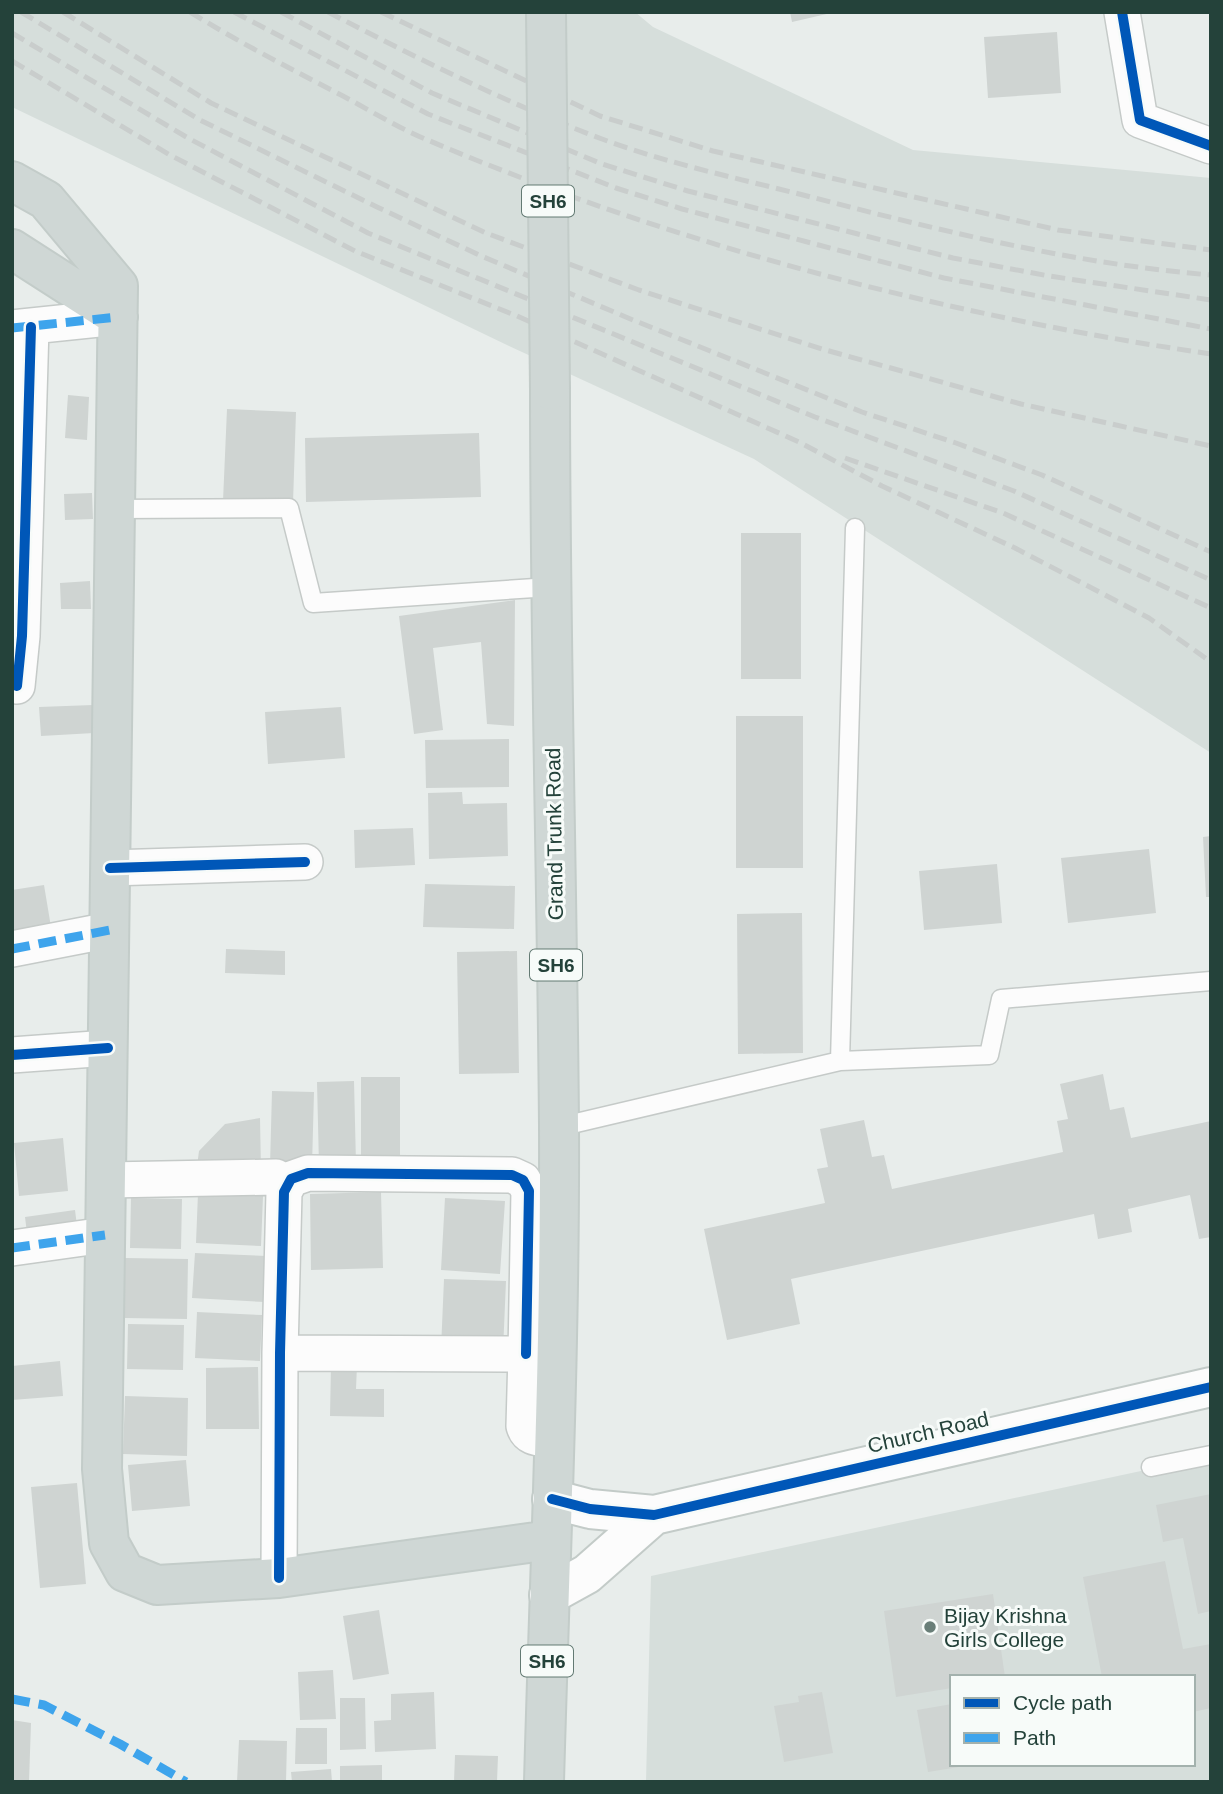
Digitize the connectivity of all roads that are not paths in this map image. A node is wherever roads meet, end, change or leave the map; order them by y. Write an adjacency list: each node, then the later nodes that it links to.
1 (545, 12): 10 (main road, Grand Trunk Road / SH6, bridge)
2 (1122, 12): 3 (street)
3 (1211, 146)
4 (12, 181): 6 (main road)
5 (12, 249): 6 (main road)
6 (118, 317): 7 (street); 8 (main road)
7 (21, 328): 11 (street)
8 (116, 509): 10 (lane); 14 (main road)
9 (855, 528): 20 (lane)
10 (550, 587): 21 (main road, Grand Trunk Road / SH6)
11 (17, 636): 12 (street)
12 (18, 686)
13 (305, 862): 14 (street)
14 (110, 868): 15 (main road)
15 (110, 930): 16 (street); 18 (main road)
16 (12, 949)
17 (1211, 981): 20 (lane)
18 (108, 1048): 19 (street); 23 (main road)
19 (12, 1055)
20 (840, 1061): 21 (lane)
21 (559, 1127): 29 (main road, Grand Trunk Road / SH6)
22 (276, 1177): 23 (street)
23 (107, 1180): 24 (main road)
24 (105, 1235): 25 (street); 35 (main road)
25 (12, 1248)
26 (279, 1353): 27 (street); 27 (street); 35 (street)
27 (526, 1354): 29 (street)
28 (1211, 1387): 33 (street, Church Road)
29 (554, 1440): 32 (main road, Grand Trunk Road / SH6)
30 (1211, 1455): 31 (lane)
31 (1152, 1467)
32 (552, 1499): 33 (street); 34 (main road, Grand Trunk Road / SH6)
33 (654, 1515): 36 (street)
34 (550, 1540): 35 (main road); 36 (main road, Grand Trunk Road / SH6)
35 (279, 1578)
36 (549, 1595): 37 (main road, Grand Trunk Road / SH6)
37 (544, 1782)

